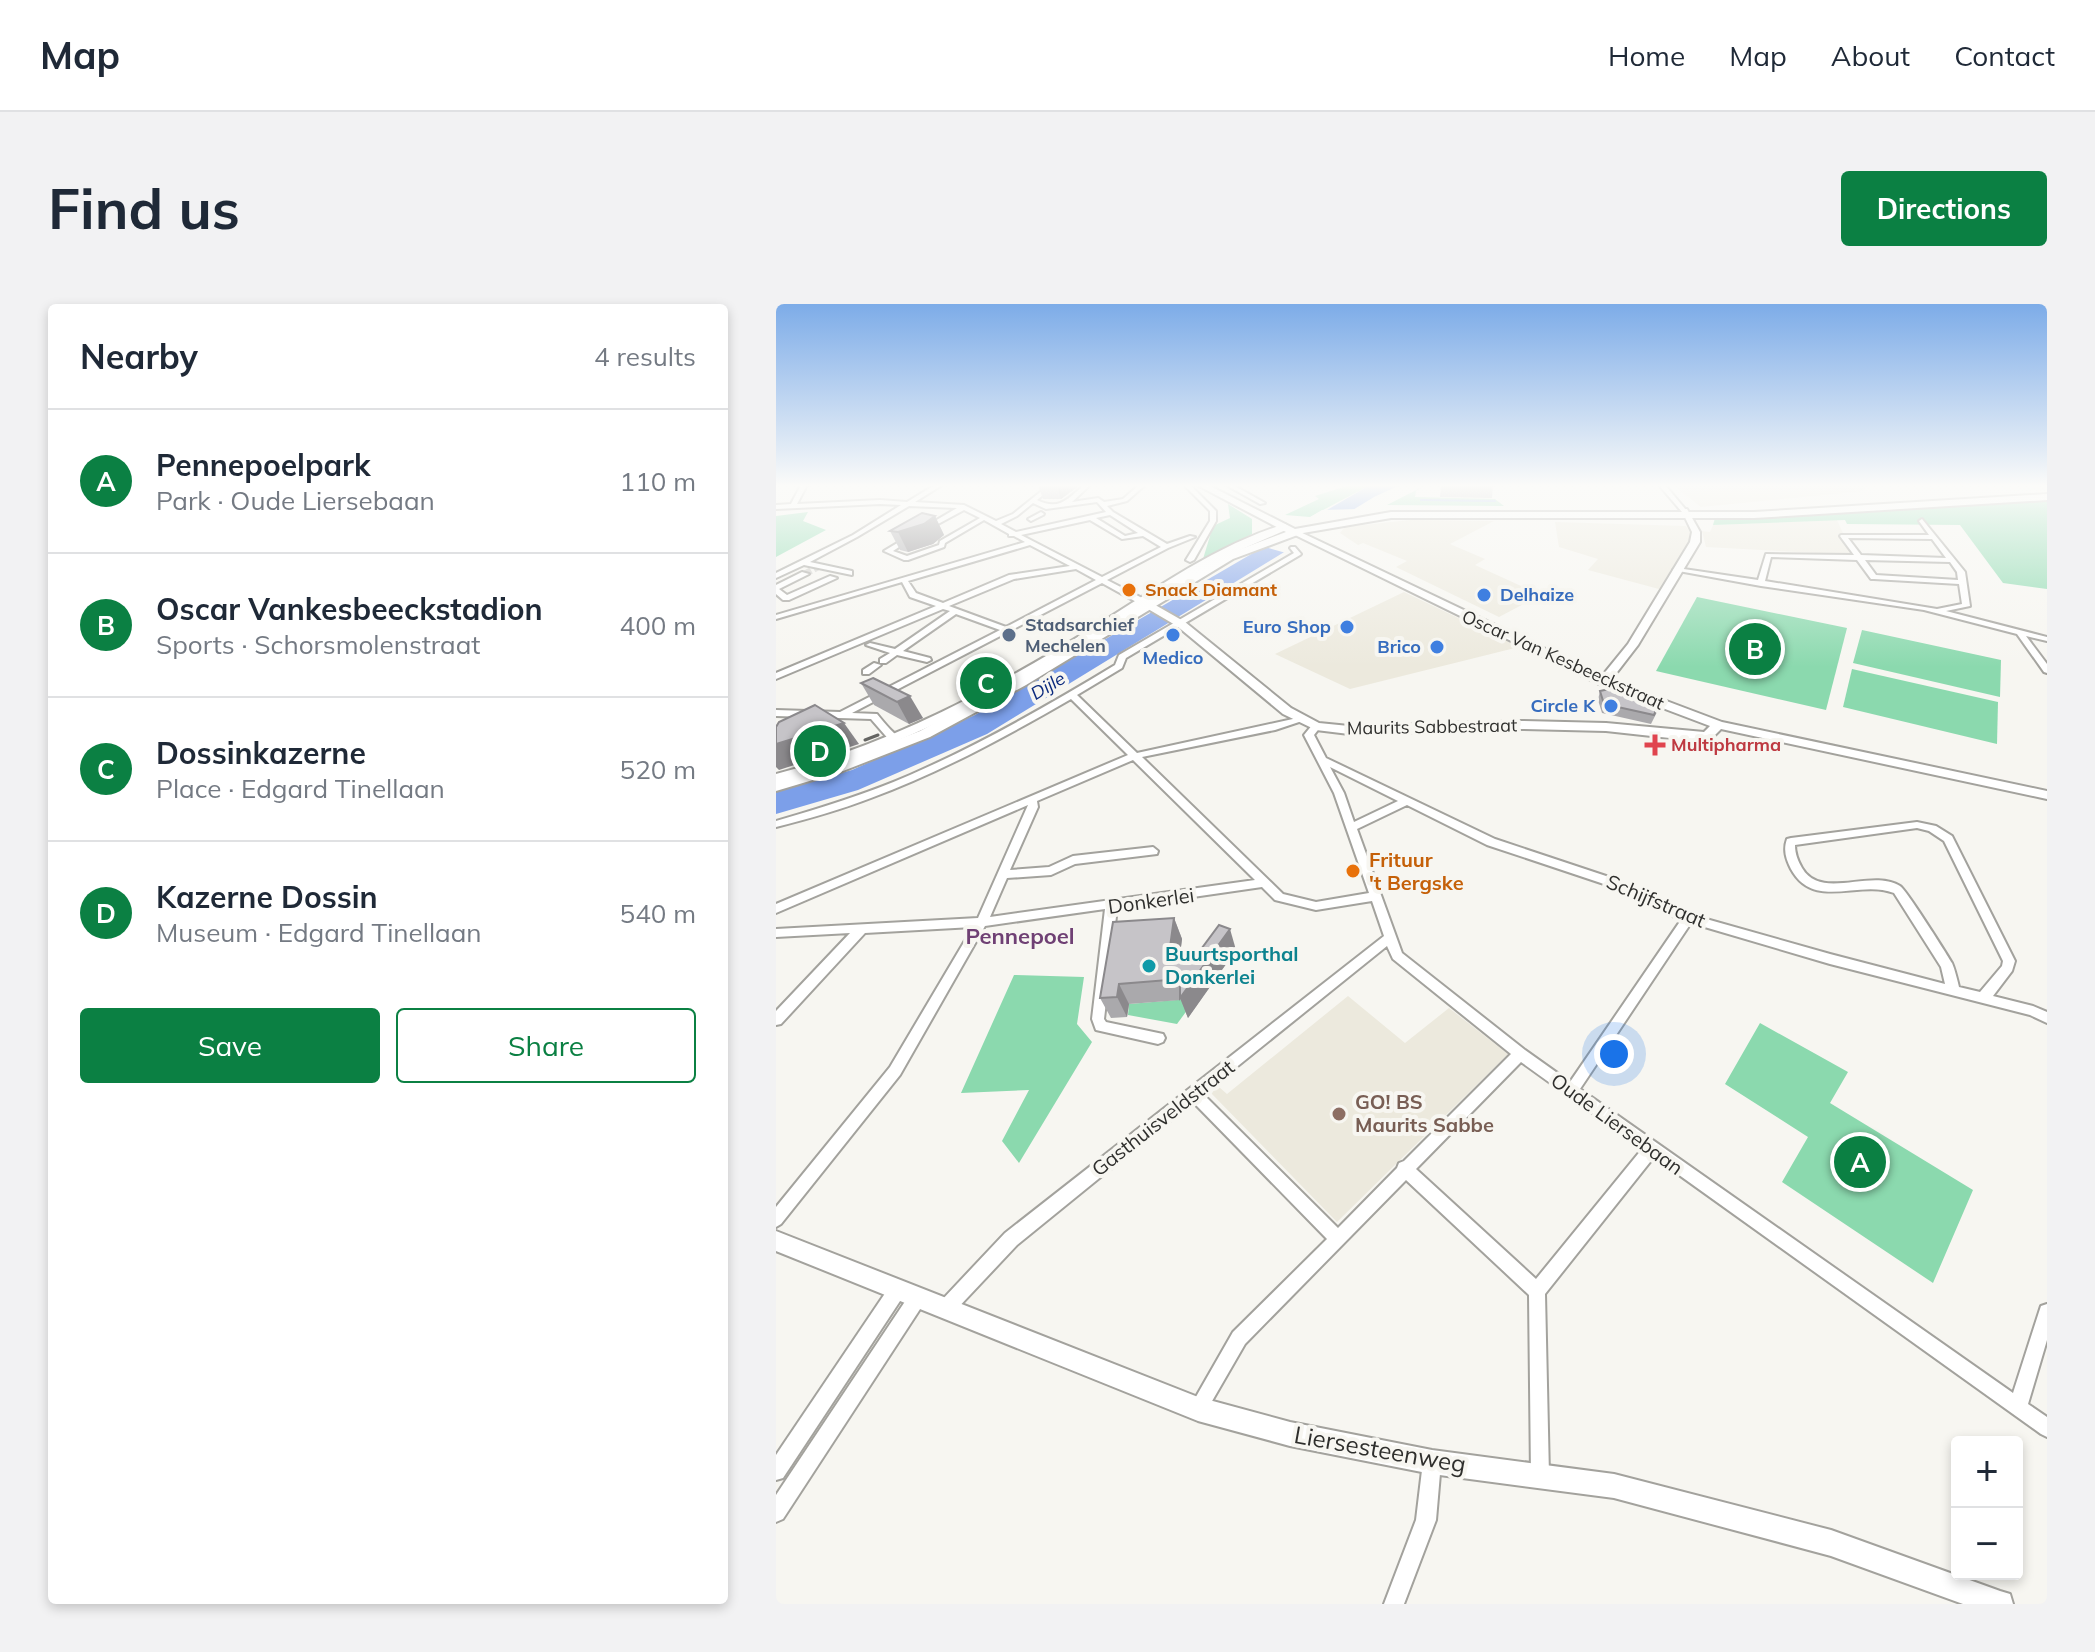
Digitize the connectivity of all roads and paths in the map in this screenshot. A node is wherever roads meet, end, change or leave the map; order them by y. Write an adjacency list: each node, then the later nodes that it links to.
1 (836, 546): 19 (street)
2 (896, 546): 3 (street)
3 (942, 546): 20 (street)
4 (1020, 546): 20 (street)
5 (1034, 546): 21 (street)
6 (1169, 546): 14 (street)
7 (1198, 546): 17 (street)
8 (1257, 546): 33 (main road)
9 (1329, 546): 47 (main road, Oscar Van Kesbeeckstraat)
10 (1336, 546): 47 (main road, Oscar Van Kesbeeckstraat)
11 (1693, 546): 22 (main road)
12 (1850, 546): 16 (street)
13 (1940, 546): 18 (street)
14 (1166, 547): 28 (street)
15 (1293, 548): 37 (street)
16 (1858, 557): 18 (street); 29 (street); 30 (street)
17 (1190, 560)
18 (1953, 560): 29 (street)
19 (806, 563): 23 (street); 25 (street)
20 (957, 564): 27 (street)
21 (1076, 567): 28 (street); 32 (street)
22 (1677, 570): 30 (street); 47 (main road)
23 (849, 573)
24 (805, 574): 31 (street)
25 (776, 576)
26 (833, 578): 31 (street)
27 (904, 580): 32 (street); 36 (street)
28 (1100, 580): 33 (street); 38 (street)
29 (1963, 582): 35 (street)
30 (1761, 584): 35 (street)
31 (776, 589)
32 (940, 606): 34 (street); 46 (street)
33 (1149, 606): 37 (main road, Maurits Sabbestraat); 54 (main road)
34 (955, 611): 38 (street); 42 (street)
35 (1939, 611): 39 (street)
36 (776, 617)
37 (1179, 622): 48 (street); 51 (main road, Maurits Sabbestraat)
38 (1007, 630): 50 (street)
39 (2020, 633): 40 (street); 44 (street)
40 (2047, 639)
41 (870, 645): 42 (street)
42 (898, 651): 43 (street); 45 (street)
43 (927, 660)
44 (2047, 670)
45 (866, 672)
46 (776, 676)
47 (1606, 679): 52 (main road, Oscar Van Kesbeeckstraat)
48 (1072, 695): 55 (street); 62 (street)
49 (776, 713): 50 (street)
50 (843, 714): 54 (street)
51 (1299, 719): 53 (main road, Maurits Sabbestraat); 55 (street)
52 (1711, 721): 53 (main road, Maurits Sabbestraat); 59 (main road, Oscar Van Kesbeeckstraat)
53 (1316, 726): 56 (street, Oude Liersebaan)
54 (899, 742): 57 (main road); 58 (main road)
55 (1134, 756): 60 (street); 66 (street)
56 (1326, 761): 61 (street, Schijfstraat); 63 (street, Oude Liersebaan)
57 (776, 778)
58 (776, 786)
59 (2047, 795)
60 (1031, 799): 65 (street); 69 (street)
61 (1404, 802): 63 (street); 70 (street, Schijfstraat)
62 (776, 824)
63 (1351, 828): 67 (street, Oude Liersebaan)
64 (1153, 851): 65 (street)
65 (1003, 874): 71 (street)
66 (1262, 883): 67 (street); 68 (street, Donkerlei)
67 (1374, 896): 74 (street, Oude Liersebaan)
68 (1111, 907): 71 (street, Donkerlei); 79 (street)
69 (776, 909)
70 (1688, 918): 75 (street, Schijfstraat); 81 (street)
71 (982, 921): 72 (street, Donkerlei); 85 (street)
72 (862, 928): 73 (street, Donkerlei); 78 (street)
73 (776, 933)
74 (1388, 939): 80 (street, Oude Liersebaan); 82 (street, Gasthuisveldstraat)
75 (1953, 989): 76 (street, Schijfstraat); 76 (street)
76 (1984, 997): 77 (street, Schijfstraat)
77 (2047, 1018)
78 (776, 1020)
79 (1158, 1038)
80 (1520, 1054): 81 (street, Oude Liersebaan); 84 (street)
81 (1572, 1090): 83 (street, Oude Liersebaan)
82 (1194, 1094): 86 (street); 90 (street, Gasthuisveldstraat)
83 (1651, 1149): 88 (street); 92 (street, Oude Liersebaan)
84 (1404, 1168): 86 (street); 88 (street)
85 (776, 1219)
86 (1337, 1238): 93 (street)
87 (776, 1241): 89 (main road, Liersesteenweg)
88 (1537, 1291): 97 (street)
89 (908, 1293): 90 (main road, Liersesteenweg); 96 (street); 98 (street)
90 (947, 1307): 93 (main road, Liersesteenweg)
91 (2047, 1312): 92 (street)
92 (2018, 1407): 94 (street, Oude Liersebaan)
93 (1198, 1409): 95 (main road, Liersesteenweg)
94 (2047, 1428)
95 (1432, 1462): 97 (main road, Liersesteenweg); 99 (street)
96 (776, 1471)
97 (1540, 1476): 100 (main road, Liersesteenweg)
98 (776, 1512)
99 (1394, 1604)
100 (2000, 1604)

